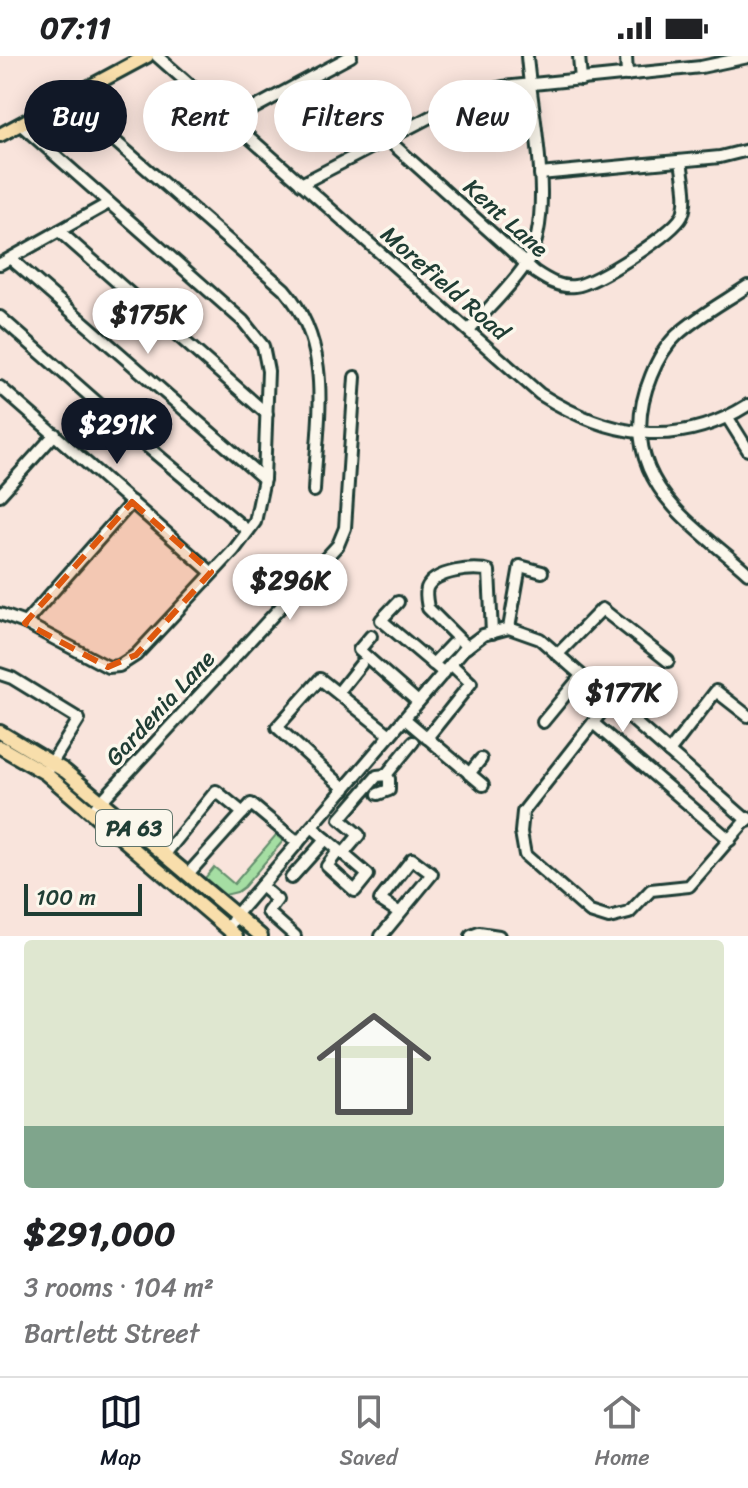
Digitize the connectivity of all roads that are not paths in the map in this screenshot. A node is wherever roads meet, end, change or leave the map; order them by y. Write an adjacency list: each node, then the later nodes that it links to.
1 (147, 56): 9 (main road)
2 (157, 56): 10 (street, Morefield Road)
3 (351, 56): 14 (street)
4 (527, 56): 11 (street)
5 (579, 56): 12 (street)
6 (626, 56): 8 (street)
7 (748, 57): 8 (street)
8 (627, 75): 12 (street)
9 (102, 80)
10 (184, 80)
11 (529, 80)
12 (581, 80): 13 (street)
13 (537, 84)
14 (258, 106)
15 (24, 122): 16 (main road)
16 (20, 124): 17 (main road); 27 (street)
17 (0, 135)
18 (258, 146): 26 (street, Morefield Road)
19 (537, 150): 25 (street)
20 (748, 150): 24 (street)
21 (127, 152): 43 (street)
22 (362, 152): 26 (street)
23 (402, 152): 30 (street, Kent Lane)
24 (681, 161): 25 (street); 30 (street, Kent Lane)
25 (540, 174): 30 (street)
26 (301, 184): 33 (street, Morefield Road)
27 (109, 203): 28 (street); 37 (street)
28 (59, 231): 29 (street); 37 (street)
29 (5, 261): 42 (street)
30 (527, 263): 33 (street)
31 (748, 286): 39 (street)
32 (0, 317): 46 (street)
33 (469, 330): 39 (street, Morefield Road)
34 (355, 377): 85 (street, Gardenia Lane)
35 (0, 387): 40 (street)
36 (748, 405): 38 (street, Morefield Road)
37 (267, 414): 42 (street)
38 (728, 418): 39 (street, Morefield Road); 41 (street)
39 (639, 433): 49 (street)
40 (55, 434): 44 (street); 45 (street)
41 (748, 450)
42 (264, 479): 46 (street)
43 (314, 491)
44 (0, 495)
45 (132, 502): 47 (street); 52 (street)
46 (248, 531): 47 (street)
47 (211, 572): 52 (street)
48 (542, 572): 53 (street)
49 (748, 573)
50 (398, 602): 61 (street)
51 (0, 614): 52 (street)
52 (25, 623)
53 (509, 628): 54 (street); 58 (street)
54 (492, 633): 57 (street); 57 (street)
55 (371, 636): 67 (street)
56 (452, 644): 61 (street)
57 (467, 647): 62 (street)
58 (557, 655): 59 (street); 64 (street)
59 (668, 661)
60 (361, 664): 65 (street)
61 (433, 664): 62 (street)
62 (447, 668): 67 (street); 74 (street)
63 (0, 674): 79 (street)
64 (581, 676): 66 (street); 70 (street)
65 (338, 693): 73 (street); 84 (street)
66 (610, 701): 71 (street); 77 (street)
67 (418, 702): 69 (street)
68 (748, 716): 77 (street)
69 (405, 719): 73 (street); 74 (street)
70 (543, 722)
71 (593, 723): 91 (street); 91 (street)
72 (0, 732): 79 (main road, PA 63)
73 (390, 735): 84 (street)
74 (427, 738): 80 (street)
75 (413, 742): 81 (street)
76 (0, 747): 79 (main road, PA 63)
77 (669, 752): 88 (street)
78 (481, 759): 80 (street)
79 (49, 768): 85 (main road, PA 63); 86 (main road, PA 63)
80 (469, 774): 82 (street)
81 (386, 775): 83 (street); 83 (street)
82 (483, 785)
83 (374, 787): 90 (street)
84 (345, 789): 89 (street)
85 (101, 800): 86 (street, Gardenia Lane); 93 (main road, PA 63)
86 (93, 812): 99 (main road, PA 63)
87 (243, 813): 92 (street); 93 (street); 94 (street)
88 (748, 820): 91 (street)
89 (312, 827): 90 (street); 92 (street)
90 (326, 839): 95 (street)
91 (730, 840)
92 (298, 843): 96 (street)
93 (165, 854): 94 (main road, PA 63)
94 (188, 874): 98 (main road, PA 63)
95 (291, 878)
96 (261, 886): 98 (street); 101 (street)
97 (400, 913): 97 (street); 102 (street)
98 (236, 915): 99 (street); 100 (main road, PA 63)
99 (232, 932)
100 (261, 936)
101 (295, 936)
102 (381, 936)
103 (471, 936): 104 (street)
104 (499, 936)

